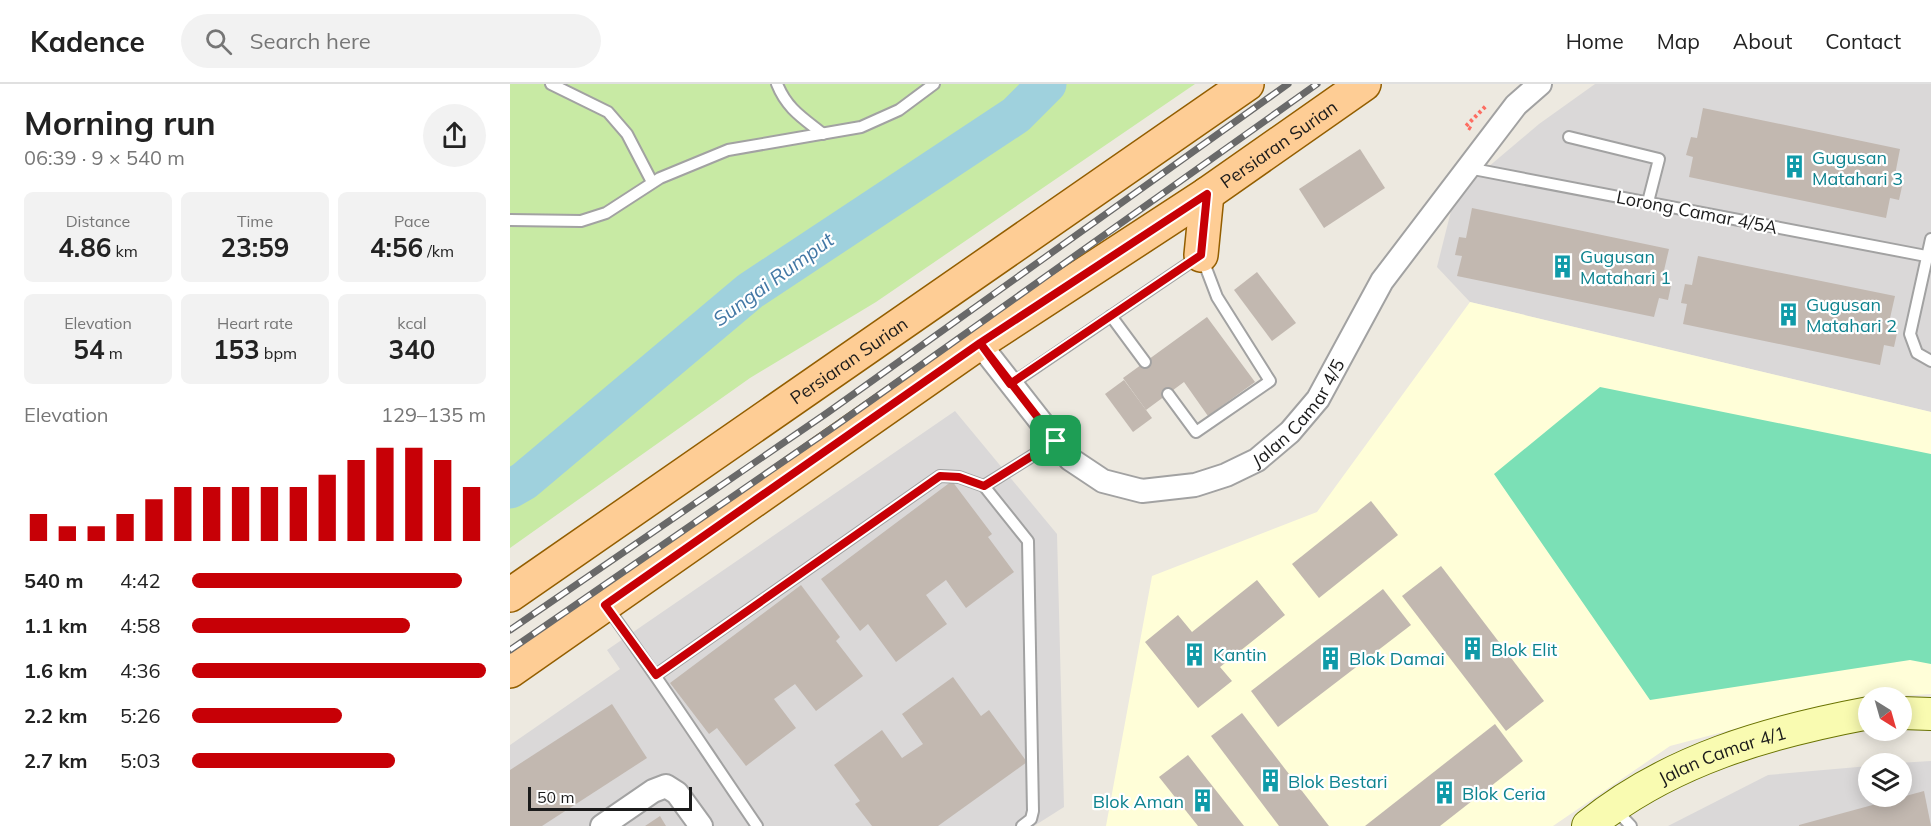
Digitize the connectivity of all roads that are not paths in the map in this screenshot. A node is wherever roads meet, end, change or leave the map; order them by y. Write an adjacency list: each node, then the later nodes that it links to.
1 (551, 84): 10 (lane)
2 (777, 84): 7 (lane)
3 (933, 84): 7 (lane)
4 (1247, 84): 25 (main road, Persiaran Surian)
5 (1364, 84): 11 (main road, Persiaran Surian)
6 (1540, 84): 9 (street, Jalan Camar 4/5)
7 (823, 134): 10 (lane)
8 (1569, 137): 12 (lane)
9 (1468, 168): 12 (lane, Lorong Camar 4/5A); 23 (street, Jalan Camar 4/5)
10 (652, 182): 13 (lane)
11 (1207, 194): 15 (main road); 18 (main road, Persiaran Surian)
12 (1648, 202): 16 (lane, Lorong Camar 4/5A)
13 (510, 220)
14 (1931, 240): 16 (lane)
15 (1201, 255): 17 (lane); 22 (lane)
16 (1926, 256): 19 (lane)
17 (1111, 316): 20 (lane); 21 (lane)
18 (980, 343): 21 (street, Jalan Camar 4/5); 26 (main road, Persiaran Surian)
19 (1931, 361)
20 (1145, 362)
21 (1010, 384): 23 (street, Jalan Camar 4/5)
22 (1168, 394)
23 (1056, 441): 24 (lane)
24 (984, 486): 28 (lane); 36 (lane)
25 (510, 595)
26 (605, 605): 27 (main road, Persiaran Surian); 28 (lane)
27 (510, 671)
28 (656, 675): 35 (lane)
29 (1912, 713): 30 (street)
30 (1931, 714)
31 (1858, 715): 32 (street, Jalan Camar 4/1)
32 (1622, 816): 37 (street, Jalan Camar 4/1)
33 (602, 826): 34 (street)
34 (701, 826)
35 (757, 826)
36 (1022, 826)
37 (1588, 826)

